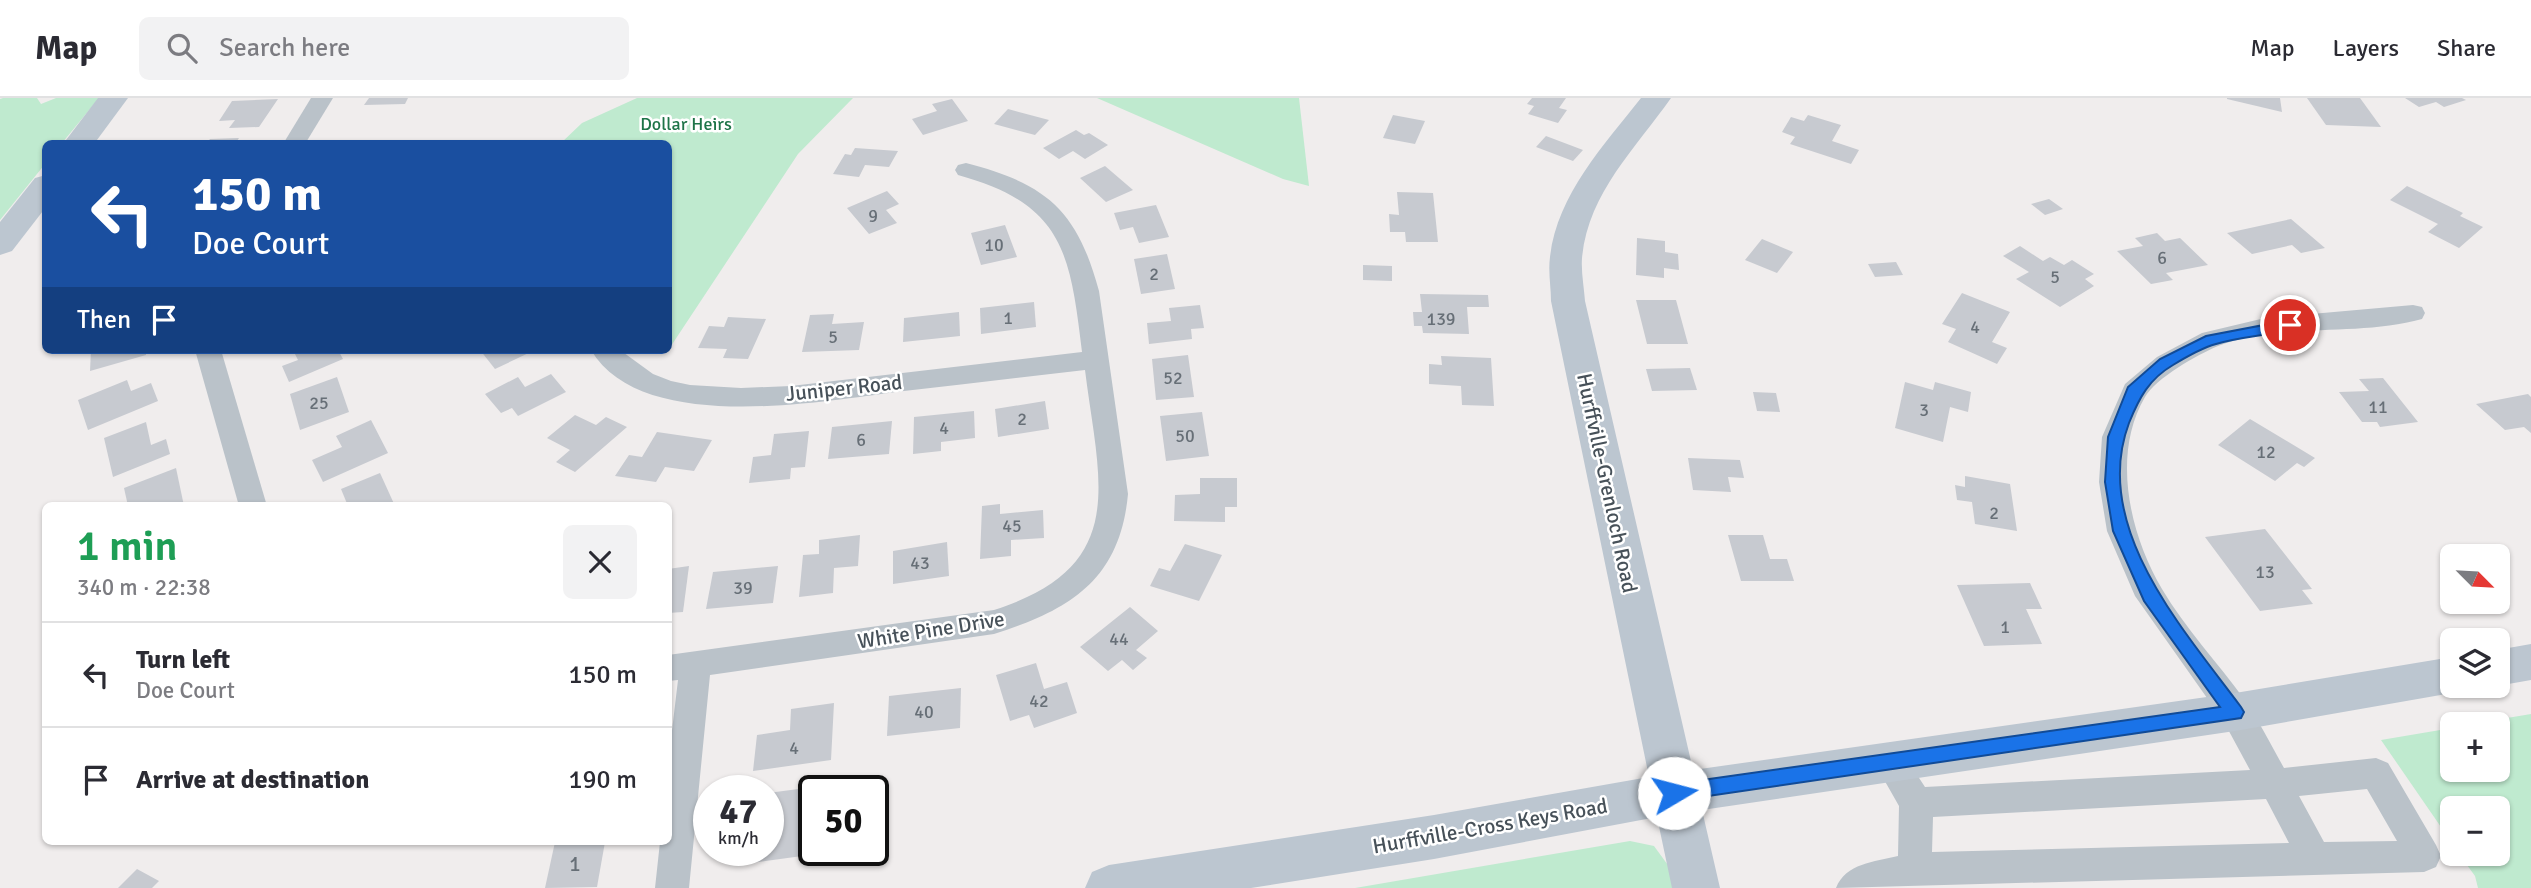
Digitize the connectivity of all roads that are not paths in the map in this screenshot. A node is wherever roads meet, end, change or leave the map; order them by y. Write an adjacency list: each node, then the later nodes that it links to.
1 (113, 98): 4 (main road)
2 (323, 98): 5 (street)
3 (1656, 98): 21 (main road, Hurffville-Grenloch Road)
4 (81, 140)
5 (297, 140)
6 (966, 170): 12 (street, White Pine Drive)
7 (42, 190): 8 (main road)
8 (0, 244)
9 (2413, 313): 18 (street)
10 (209, 354): 13 (street)
11 (608, 354): 12 (street, Juniper Road)
12 (1097, 359): 15 (street, White Pine Drive)
13 (252, 502)
14 (2531, 662): 16 (main road)
15 (682, 666): 25 (street)
16 (2510, 666)
17 (2440, 677): 18 (main road, Hurffville-Cross Keys Road)
18 (2235, 712): 19 (main road, Hurffville-Cross Keys Road); 20 (street)
19 (1890, 762): 21 (main road, Hurffville-Cross Keys Road); 22 (street)
20 (2275, 784): 22 (street); 23 (street); 23 (street)
21 (1674, 793): 26 (main road, Hurffville-Cross Keys Road); 27 (main road, Hurffville-Grenloch Road)
22 (1916, 803): 24 (street)
23 (2314, 858): 24 (street)
24 (1914, 870): 28 (street)
25 (672, 888)
26 (1109, 888)
27 (1696, 888)
28 (1853, 888)

